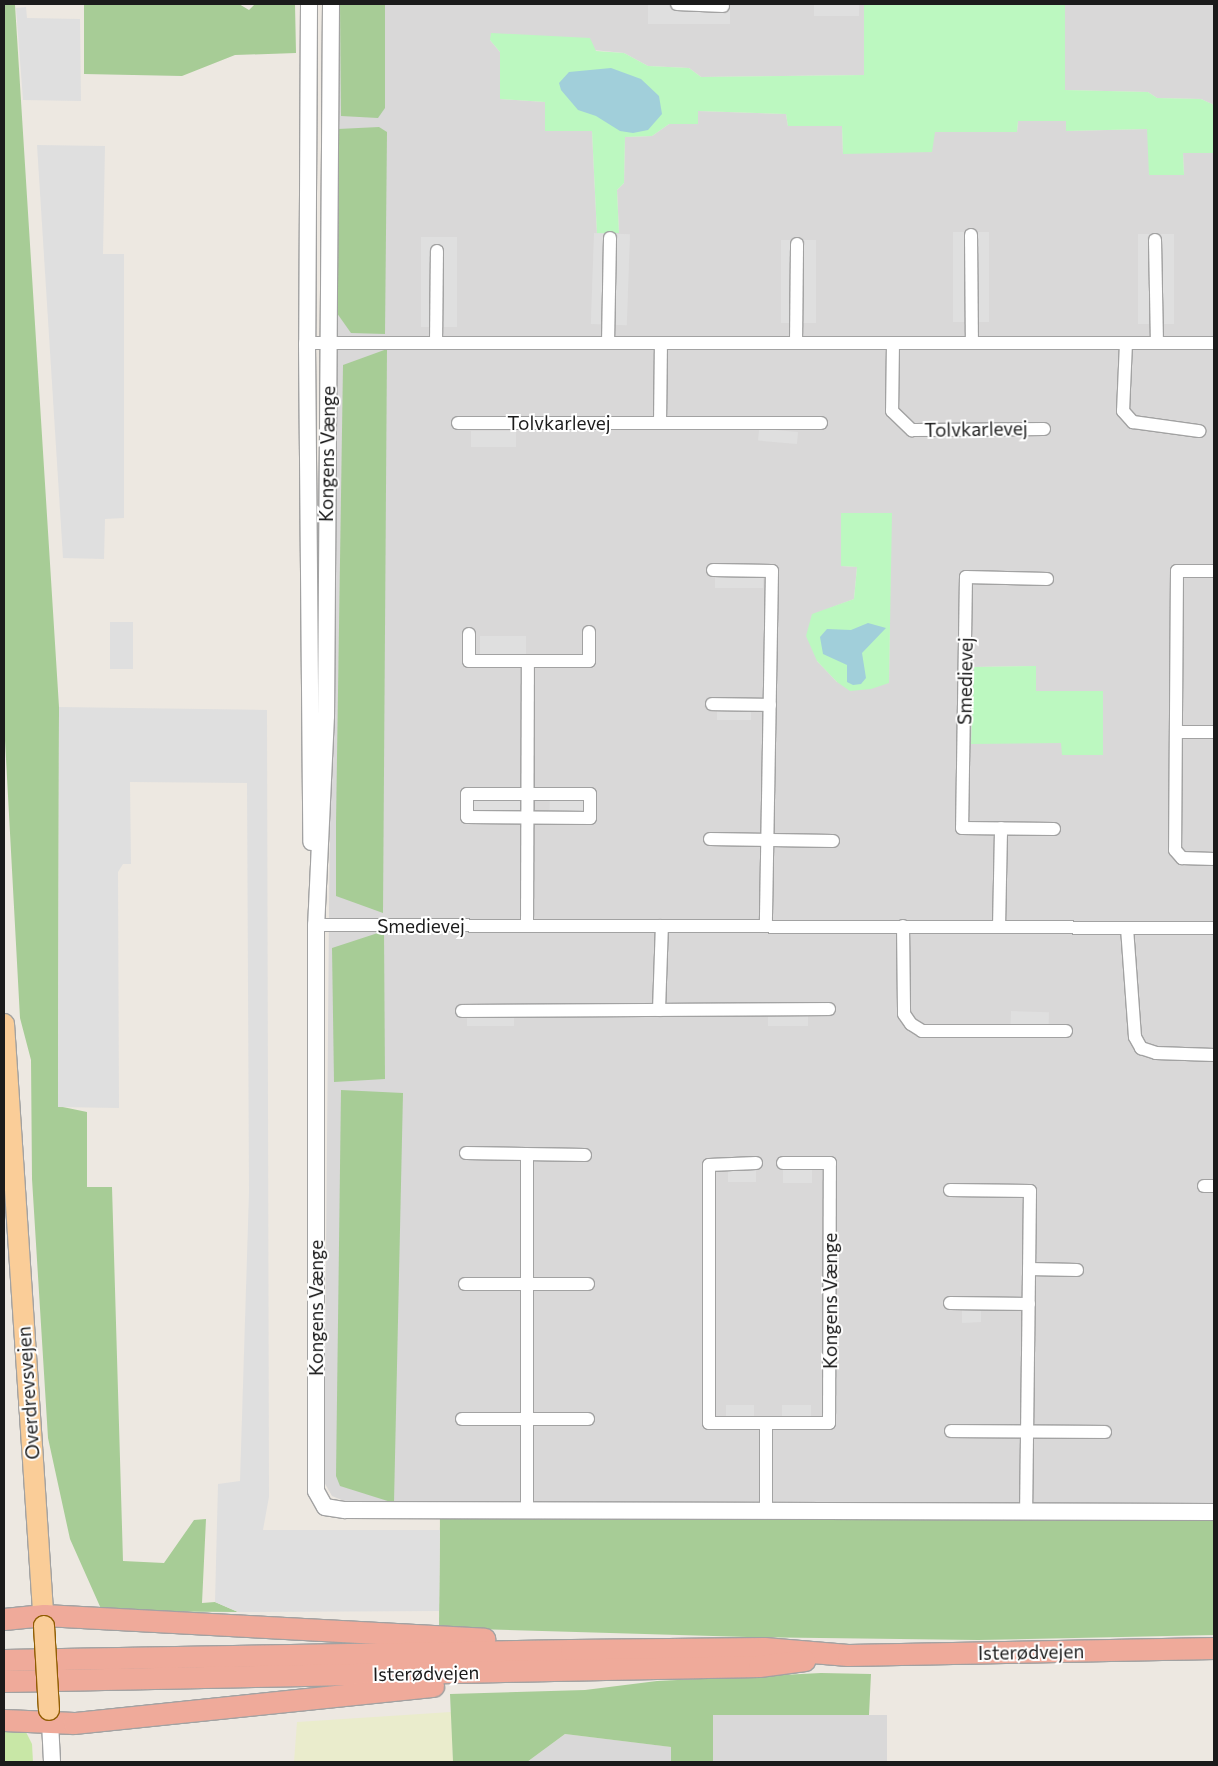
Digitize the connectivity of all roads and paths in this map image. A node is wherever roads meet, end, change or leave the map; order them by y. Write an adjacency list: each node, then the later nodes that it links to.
1 (310, 4): 10 (street, Kongens Vænge)
2 (331, 4): 11 (street, Kongens Vænge)
3 (677, 4): 4 (street)
4 (723, 6)
5 (971, 235): 17 (street)
6 (610, 238): 13 (street)
7 (1155, 240): 18 (street)
8 (797, 244): 15 (street)
9 (437, 251): 12 (street)
10 (307, 343): 11 (street); 44 (street, Kongens Vænge)
11 (329, 343): 12 (street); 44 (street, Kongens Vænge)
12 (436, 343): 13 (street)
13 (608, 343): 14 (street)
14 (661, 343): 15 (street); 22 (street)
15 (796, 343): 16 (street)
16 (893, 343): 17 (street); 24 (street, Tolvkarlevej)
17 (972, 343): 20 (street)
18 (1157, 343): 19 (street); 20 (street)
19 (1214, 343)
20 (1126, 344): 25 (street)
21 (458, 423): 22 (street, Tolvkarlevej)
22 (660, 423): 23 (street, Tolvkarlevej)
23 (821, 423)
24 (1044, 429)
25 (1199, 431)
26 (713, 570): 33 (street)
27 (1214, 571): 34 (street)
28 (1047, 579): 38 (street, Smedievej)
29 (590, 632): 31 (street)
30 (469, 634): 31 (street)
31 (528, 661): 36 (street)
32 (712, 704): 33 (street)
33 (770, 705): 41 (street)
34 (1177, 732): 35 (street); 43 (street)
35 (1214, 732)
36 (527, 794): 37 (street); 37 (street); 37 (street)
37 (527, 817): 46 (street)
38 (1001, 828): 39 (street, Smedievej); 50 (street)
39 (1054, 829)
40 (710, 839): 41 (street)
41 (768, 840): 42 (street); 48 (street)
42 (833, 841)
43 (1214, 859)
44 (316, 904): 45 (street, Kongens Vænge)
45 (316, 925): 46 (street, Smedievej); 79 (street, Kongens Vænge)
46 (527, 926): 47 (street, Smedievej)
47 (662, 926): 48 (street, Smedievej); 53 (street)
48 (766, 926): 49 (street, Smedievej)
49 (903, 926): 50 (street, Smedievej); 57 (street)
50 (999, 927): 51 (street, Smedievej)
51 (1128, 928): 52 (street, Smedievej); 58 (street)
52 (1214, 928)
53 (659, 1010): 54 (street); 55 (street)
54 (829, 1010)
55 (462, 1011)
56 (4, 1024): 84 (main road, Overdrevsvejen)
57 (1066, 1031)
58 (1214, 1055)
59 (466, 1153): 61 (street)
60 (585, 1155): 61 (street)
61 (527, 1156): 69 (street)
62 (783, 1162): 75 (street, Kongens Vænge)
63 (756, 1163): 75 (street, Kongens Vænge)
64 (950, 1190): 65 (street)
65 (1029, 1269): 66 (street); 71 (street)
66 (1077, 1270)
67 (465, 1284): 69 (street)
68 (588, 1284): 69 (street)
69 (527, 1287): 74 (street)
70 (950, 1303): 71 (street)
71 (1029, 1304): 77 (street)
72 (462, 1419): 74 (street)
73 (588, 1420): 74 (street)
74 (526, 1421): 79 (street)
75 (766, 1423): 80 (street)
76 (951, 1431): 77 (street)
77 (1027, 1431): 78 (street); 81 (street)
78 (1105, 1432)
79 (527, 1509): 80 (street, Kongens Vænge)
80 (766, 1510): 81 (street, Kongens Vænge)
81 (1026, 1512): 82 (street, Kongens Vænge)
82 (1214, 1512)
83 (4, 1619): 84 (highway)
84 (44, 1620): 86 (highway); 91 (main road, Overdrevsvejen, bridge)
85 (1214, 1648): 87 (highway, Isterødvejen)
86 (571, 1650): 87 (highway, Isterødvejen); 88 (highway, Isterødvejen)
87 (848, 1655): 89 (highway, Isterødvejen)
88 (4, 1660)
89 (557, 1670): 90 (highway, Isterødvejen); 91 (highway)
90 (4, 1681)
91 (50, 1716): 92 (highway); 93 (street, Overdrevsvejen)
92 (4, 1720)
93 (52, 1762)

